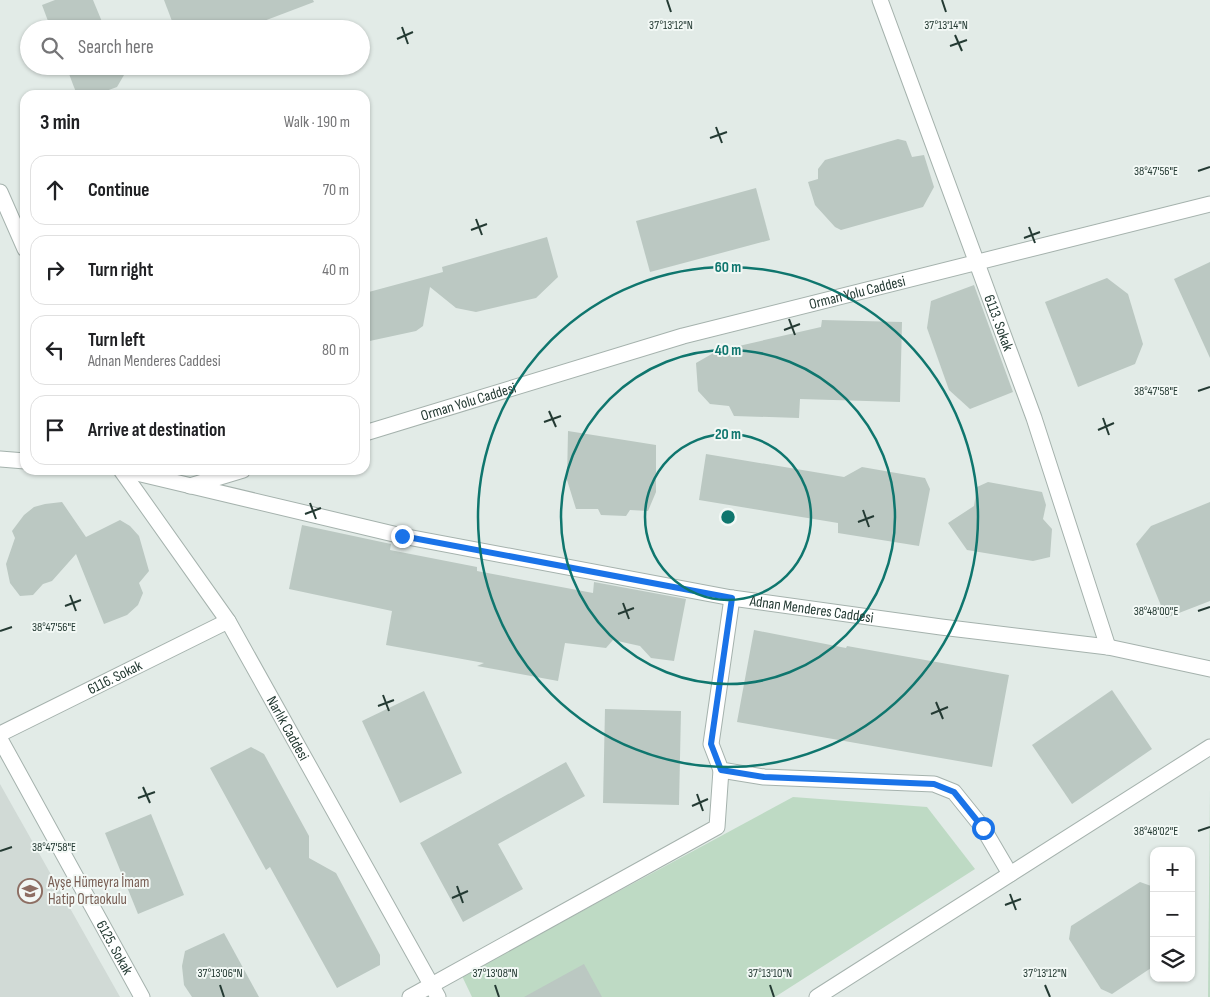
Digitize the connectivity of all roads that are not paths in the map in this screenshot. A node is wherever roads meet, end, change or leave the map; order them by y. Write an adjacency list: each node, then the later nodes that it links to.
1 (880, 0): 5 (street, 6113. Sokak)
2 (0, 192): 4 (street)
3 (1210, 204): 5 (street, Orman Yolu Caddesi)
4 (20, 238)
5 (976, 263): 6 (street, Orman Yolu Caddesi); 15 (street, 6113. Sokak)
6 (370, 431)
7 (0, 459): 8 (street)
8 (20, 461)
9 (126, 475): 14 (street, Narlık Caddesi)
10 (143, 475): 12 (street, Adnan Menderes Caddesi)
11 (226, 475): 12 (street)
12 (190, 486): 13 (street, Adnan Menderes Caddesi)
13 (732, 598): 15 (street, Adnan Menderes Caddesi); 20 (street)
14 (228, 620): 17 (street, 6116. Sokak); 22 (street, Narlık Caddesi)
15 (1108, 647): 16 (street, Adnan Menderes Caddesi)
16 (1210, 669)
17 (0, 734)
18 (0, 738): 23 (street, 6125. Sokak)
19 (1210, 746): 21 (street)
20 (721, 770): 21 (street); 22 (street)
21 (1010, 874): 25 (street)
22 (435, 991): 24 (street)
23 (142, 997)
24 (410, 997)
25 (818, 997)

